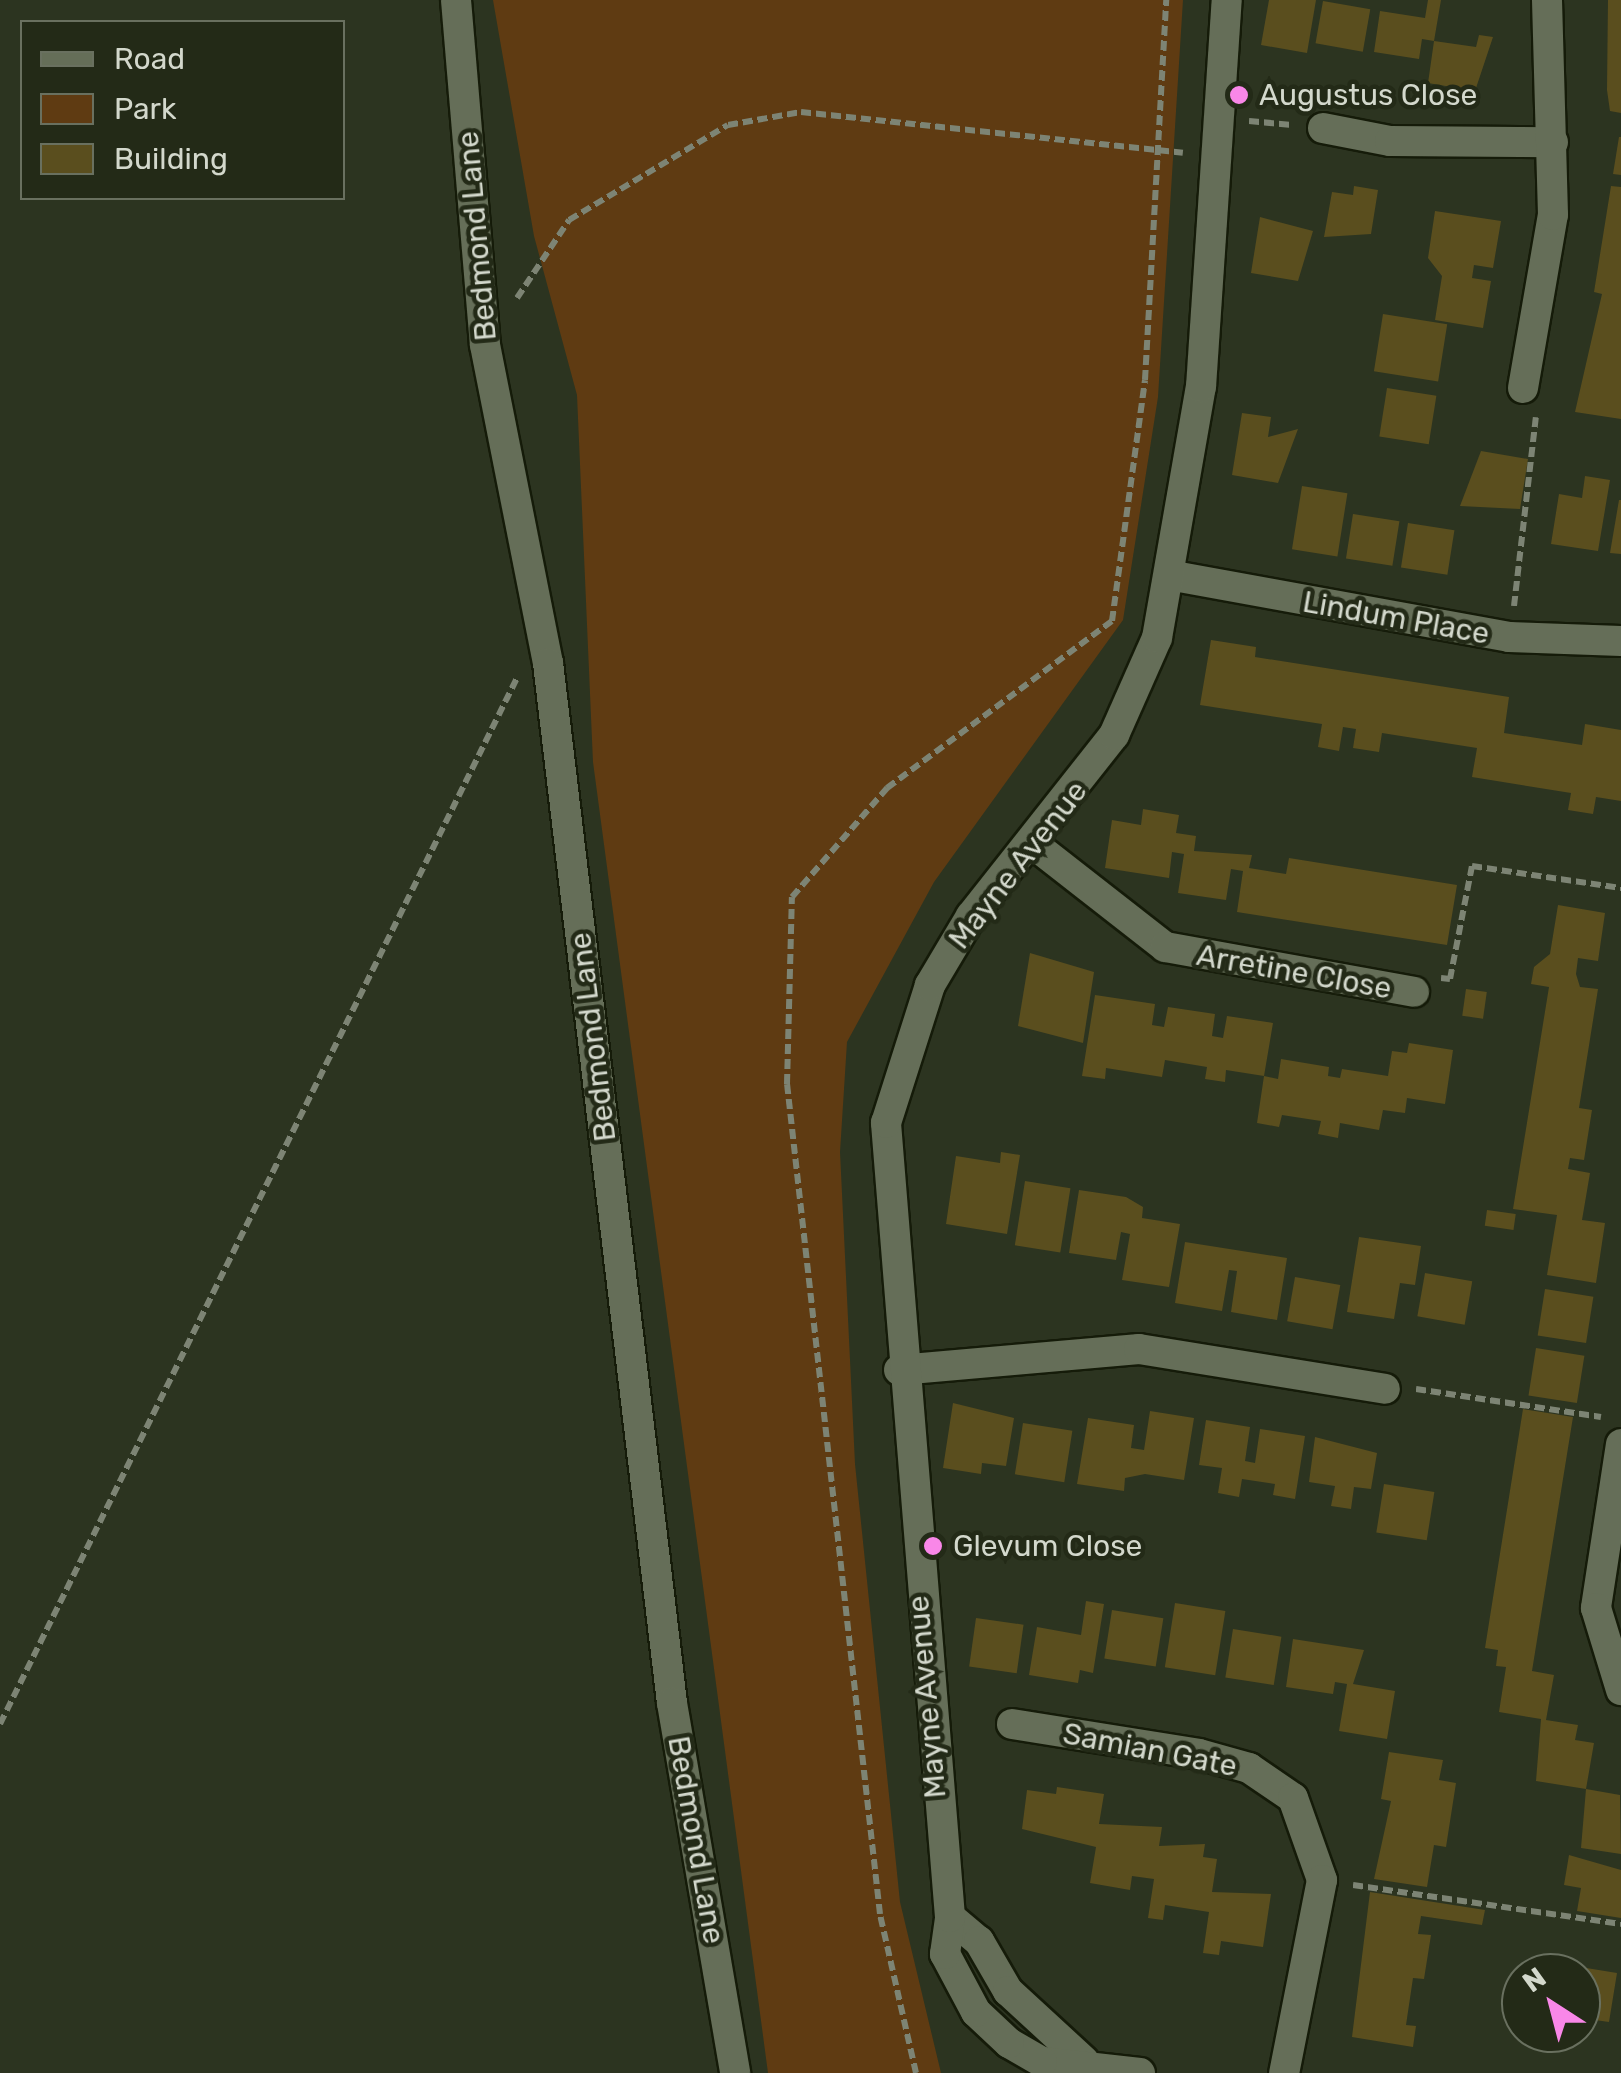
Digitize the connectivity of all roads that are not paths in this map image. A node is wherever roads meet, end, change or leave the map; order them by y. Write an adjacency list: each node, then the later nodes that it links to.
1 (456, 0): 16 (street, Bedmond Lane)
2 (1227, 0): 7 (street, Mayne Avenue)
3 (1547, 0): 5 (street)
4 (1323, 128): 5 (street)
5 (1553, 142): 6 (street)
6 (1522, 388)
7 (1174, 576): 8 (street, Lindum Place); 9 (street, Mayne Avenue)
8 (1621, 641)
9 (1032, 843): 10 (street, Arretine Close); 11 (street, Mayne Avenue)
10 (1423, 984)
11 (900, 1370): 12 (street); 17 (street, Mayne Avenue)
12 (1385, 1389)
13 (1621, 1444): 14 (street)
14 (1621, 1690)
15 (1012, 1724): 18 (street, Samian Gate)
16 (735, 2073)
17 (1140, 2073)
18 (1284, 2073)

